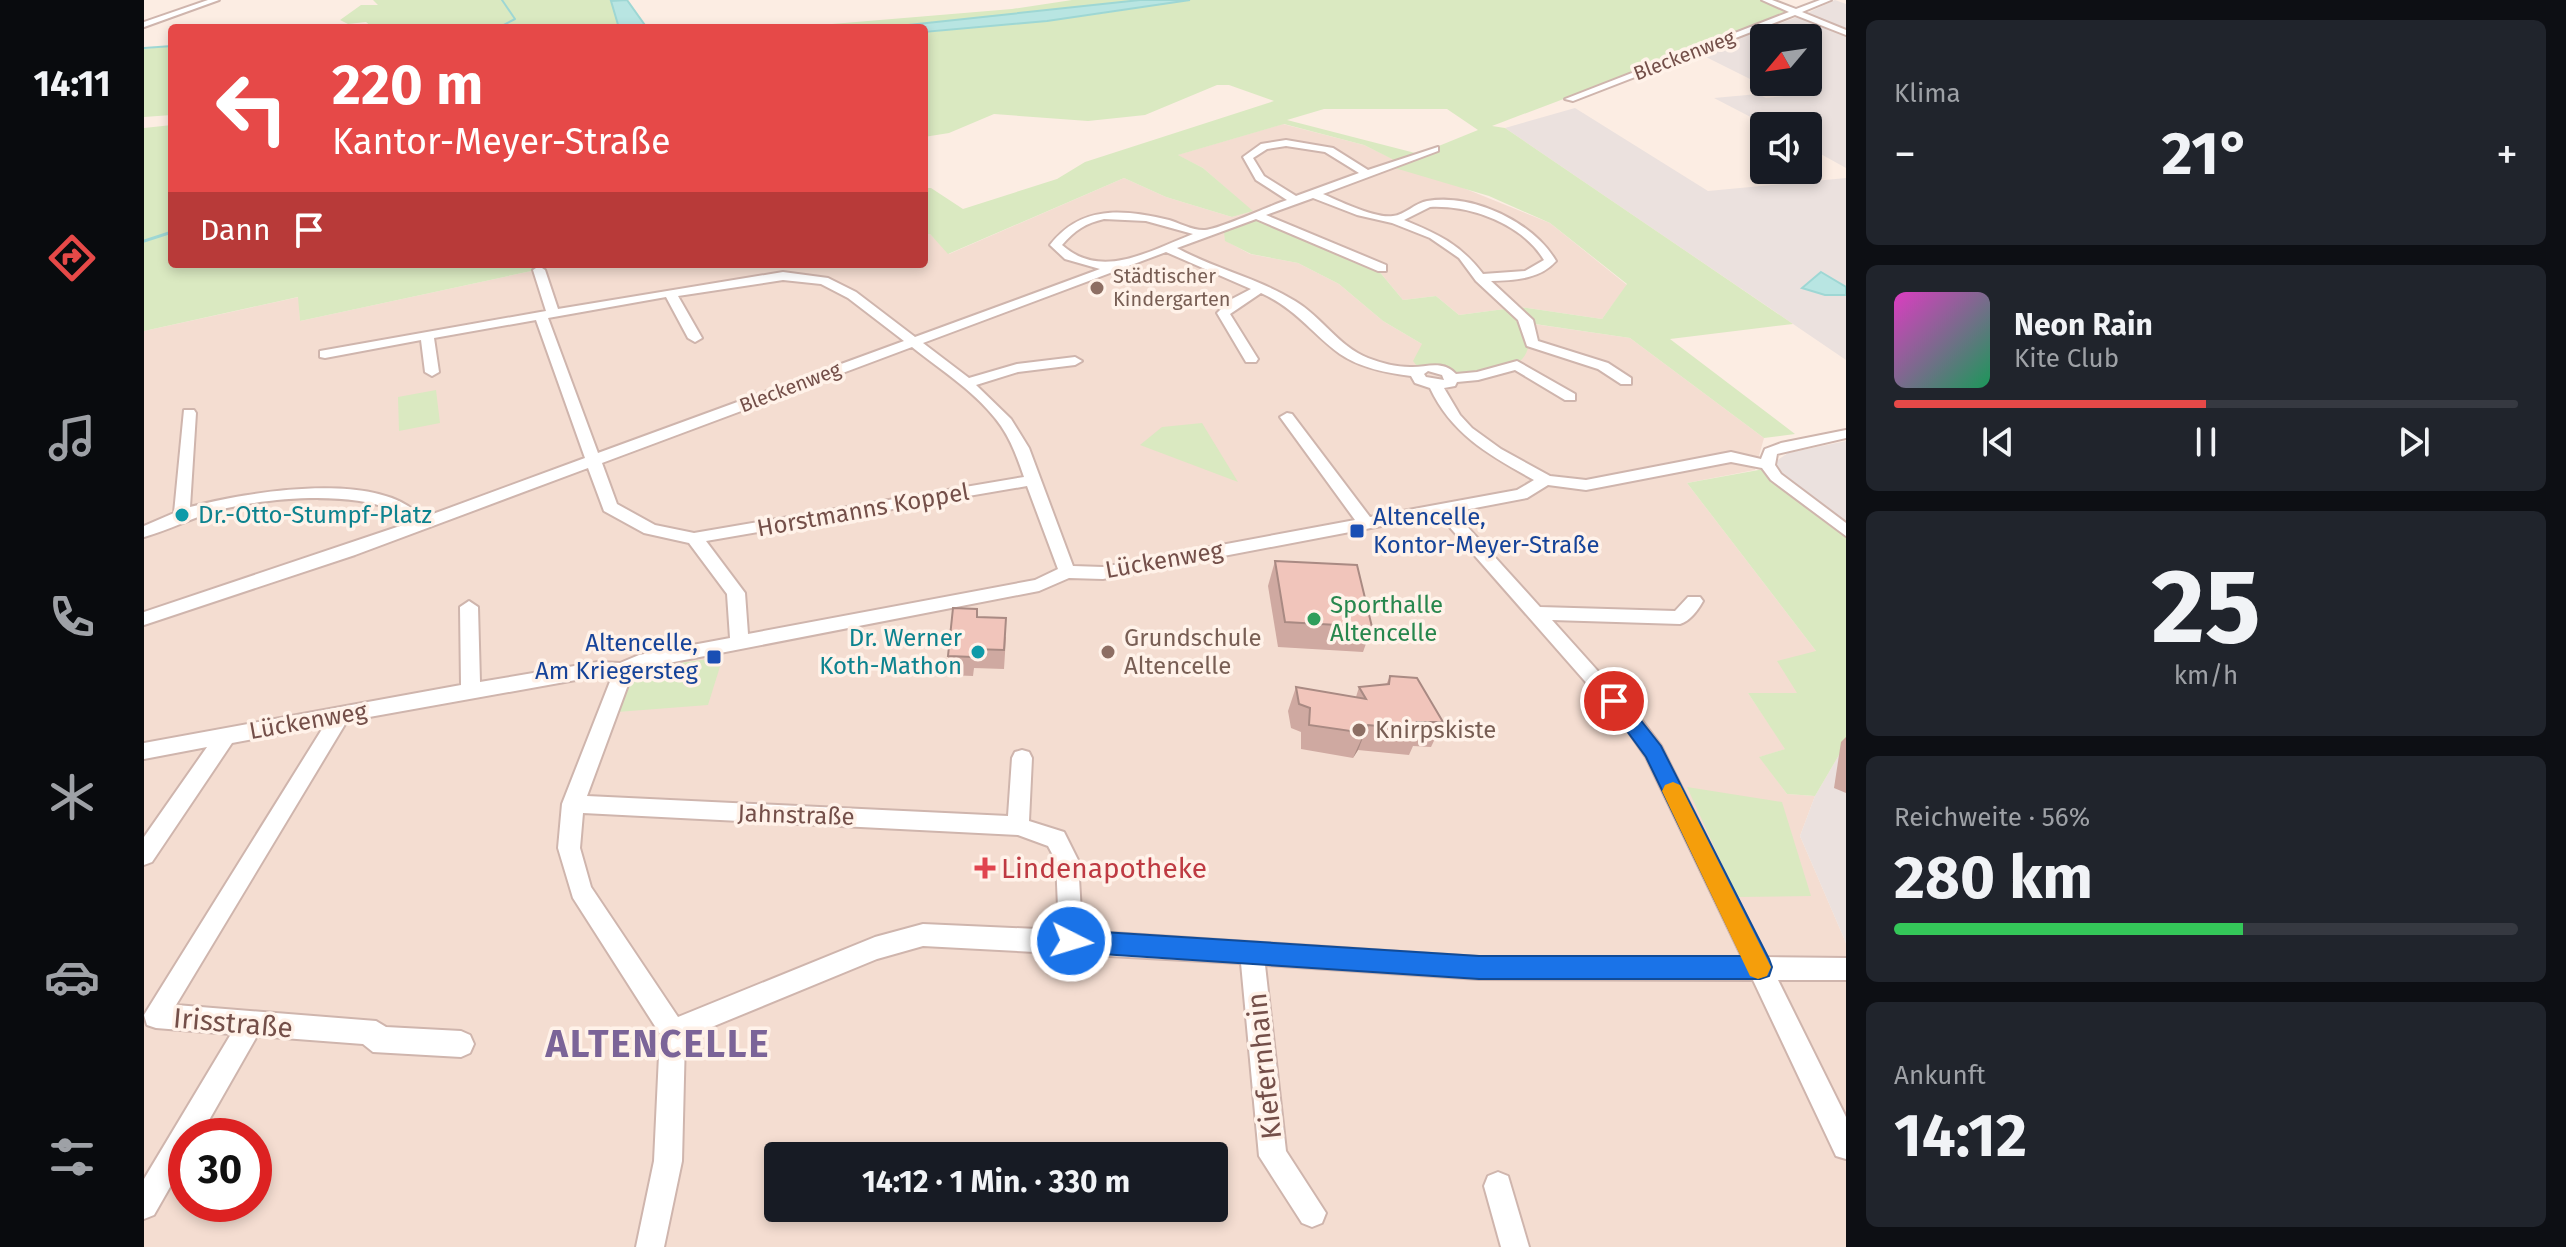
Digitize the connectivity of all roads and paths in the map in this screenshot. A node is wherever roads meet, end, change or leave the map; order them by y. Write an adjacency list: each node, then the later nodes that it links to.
1 (215, 0): 5 (street)
2 (1766, 0): 4 (street)
3 (1827, 0): 4 (street, Bleckenweg)
4 (1797, 13): 6 (street); 7 (street, Bleckenweg)
5 (144, 25)
6 (1846, 33)
7 (1587, 93): 7 (street, Bleckenweg)
8 (1434, 149): 9 (street, Bleckenweg)
9 (1368, 174): 10 (street, Bleckenweg); 11 (street)
10 (1313, 194): 11 (street, Bleckenweg); 13 (street)
11 (1295, 200): 12 (street, Bleckenweg)
12 (1257, 215): 14 (street, Bleckenweg); 17 (street)
13 (1395, 220): 19 (street); 19 (street)
14 (1204, 234): 15 (street, Bleckenweg); 16 (street)
15 (1167, 248): 16 (street, Bleckenweg); 20 (street)
16 (1112, 268): 25 (street, Bleckenweg)
17 (1382, 268)
18 (539, 270): 22 (street, Horstmanns Koppel)
19 (1480, 278): 26 (street)
20 (1262, 288): 28 (street); 32 (street)
21 (670, 293): 22 (street); 24 (street); 25 (street)
22 (547, 314): 23 (street); 41 (street, Horstmanns Koppel)
23 (427, 335): 27 (street); 31 (street)
24 (695, 338)
25 (909, 342): 35 (street); 41 (street, Bleckenweg)
26 (1532, 343): 30 (street); 34 (street)
27 (325, 354)
28 (1251, 359)
29 (1075, 361): 35 (street)
30 (1517, 365): 33 (street); 37 (street)
31 (432, 372)
32 (1416, 372): 33 (street); 36 (street)
33 (1452, 378): 36 (street)
34 (1626, 381)
35 (967, 383): 44 (street)
36 (1436, 385): 43 (street)
37 (1570, 397)
38 (189, 413): 46 (street)
39 (1287, 417): 47 (street)
40 (1846, 434): 42 (street)
41 (592, 461): 48 (street, Bleckenweg); 51 (street, Horstmanns Koppel)
42 (1767, 465): 43 (street); 49 (street)
43 (1546, 480): 45 (street, Lückenweg)
44 (1031, 481): 51 (street, Horstmanns Koppel); 52 (street)
45 (1444, 510): 47 (street, Lückenweg); 55 (street)
46 (182, 514): 48 (street); 50 (street)
47 (1366, 523): 52 (street, Lückenweg)
48 (419, 525): 56 (street, Bleckenweg)
49 (1846, 531)
50 (144, 532)
51 (694, 538): 57 (street)
52 (1067, 572): 57 (street, Lückenweg)
53 (1694, 601): 55 (street)
54 (469, 607): 59 (street)
55 (1538, 613): 69 (street)
56 (144, 619)
57 (739, 644): 58 (street, Lückenweg)
58 (624, 670): 59 (street, Lückenweg); 64 (street)
59 (471, 691): 60 (street, Lückenweg)
60 (341, 715): 61 (street, Lückenweg); 71 (street, Irisstraße)
61 (226, 736): 62 (street, Lückenweg); 66 (street)
62 (144, 751)
63 (1022, 758): 65 (street)
64 (573, 804): 65 (street, Jahnstraße); 73 (street)
65 (1018, 826): 67 (street, Jahnstraße)
66 (144, 855)
67 (1071, 941): 68 (street); 73 (street)
68 (1252, 955): 69 (street); 78 (street, Kiefernhain)
69 (1760, 967): 70 (street); 75 (street)
70 (1846, 969)
71 (150, 1020): 72 (street, Irisstraße)
72 (250, 1025): 74 (street, Irisstraße); 77 (street)
73 (673, 1031): 79 (street)
74 (461, 1044)
75 (1846, 1146)
76 (1498, 1186): 80 (street)
77 (144, 1205)
78 (1312, 1213)
79 (650, 1247)
80 (1515, 1247)

